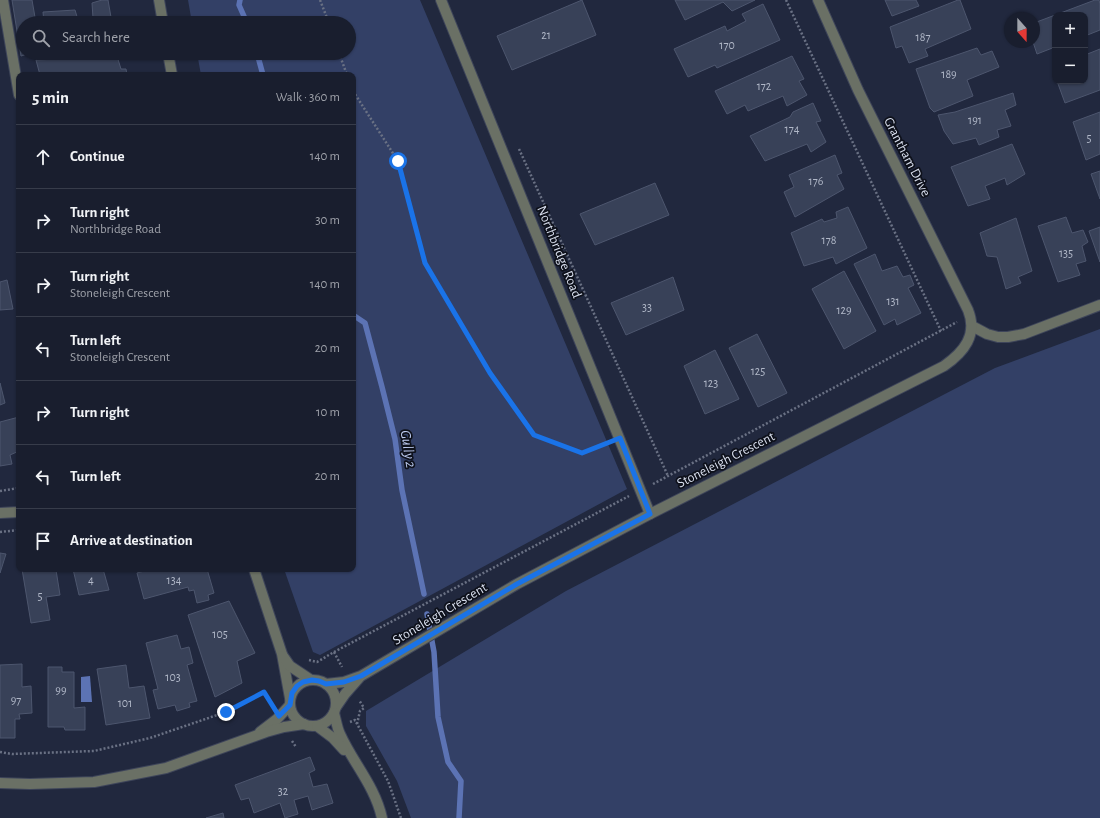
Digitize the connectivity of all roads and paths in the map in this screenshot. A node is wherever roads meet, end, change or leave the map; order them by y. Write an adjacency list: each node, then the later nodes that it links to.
1 (3, 0): 13 (street)
2 (159, 0): 7 (street)
3 (320, 0): 8 (path)
4 (441, 0): 19 (street, Northbridge Road)
5 (786, 0): 18 (path)
6 (818, 0): 17 (street, Grantham Drive)
7 (162, 16)
8 (326, 16)
9 (169, 60): 11 (street)
10 (342, 60): 12 (path)
11 (171, 72)
12 (346, 72)
13 (16, 77)
14 (356, 96): 19 (path)
15 (516, 143): 20 (path)
16 (1100, 305): 17 (street)
17 (972, 326): 25 (street, Stoneleigh Crescent)
18 (941, 331)
19 (620, 438): 25 (street, Northbridge Road)
20 (668, 476)
21 (16, 488): 22 (path)
22 (0, 491)
23 (16, 512): 24 (street)
24 (0, 513)
25 (650, 514): 30 (street, Stoneleigh Crescent)
26 (16, 530): 27 (path)
27 (0, 532)
28 (255, 572): 29 (street)
29 (282, 654): 31 (street, Stoneleigh Crescent); 33 (street)
30 (361, 676): 32 (street, Stoneleigh Crescent); 34 (street, Stoneleigh Crescent)
31 (312, 680): 32 (street, Stoneleigh Crescent); 33 (street)
32 (326, 684): 34 (street)
33 (290, 701): 35 (street); 36 (street)
34 (335, 710): 37 (street, Stoneleigh Crescent); 42 (street)
35 (279, 716): 39 (street); 41 (path)
36 (304, 724): 37 (street); 38 (street)
37 (317, 726): 42 (street)
38 (284, 728): 39 (street); 40 (path)
39 (250, 738): 43 (street)
40 (296, 747)
41 (0, 752)
42 (357, 763): 44 (street)
43 (0, 783)
44 (382, 818)

